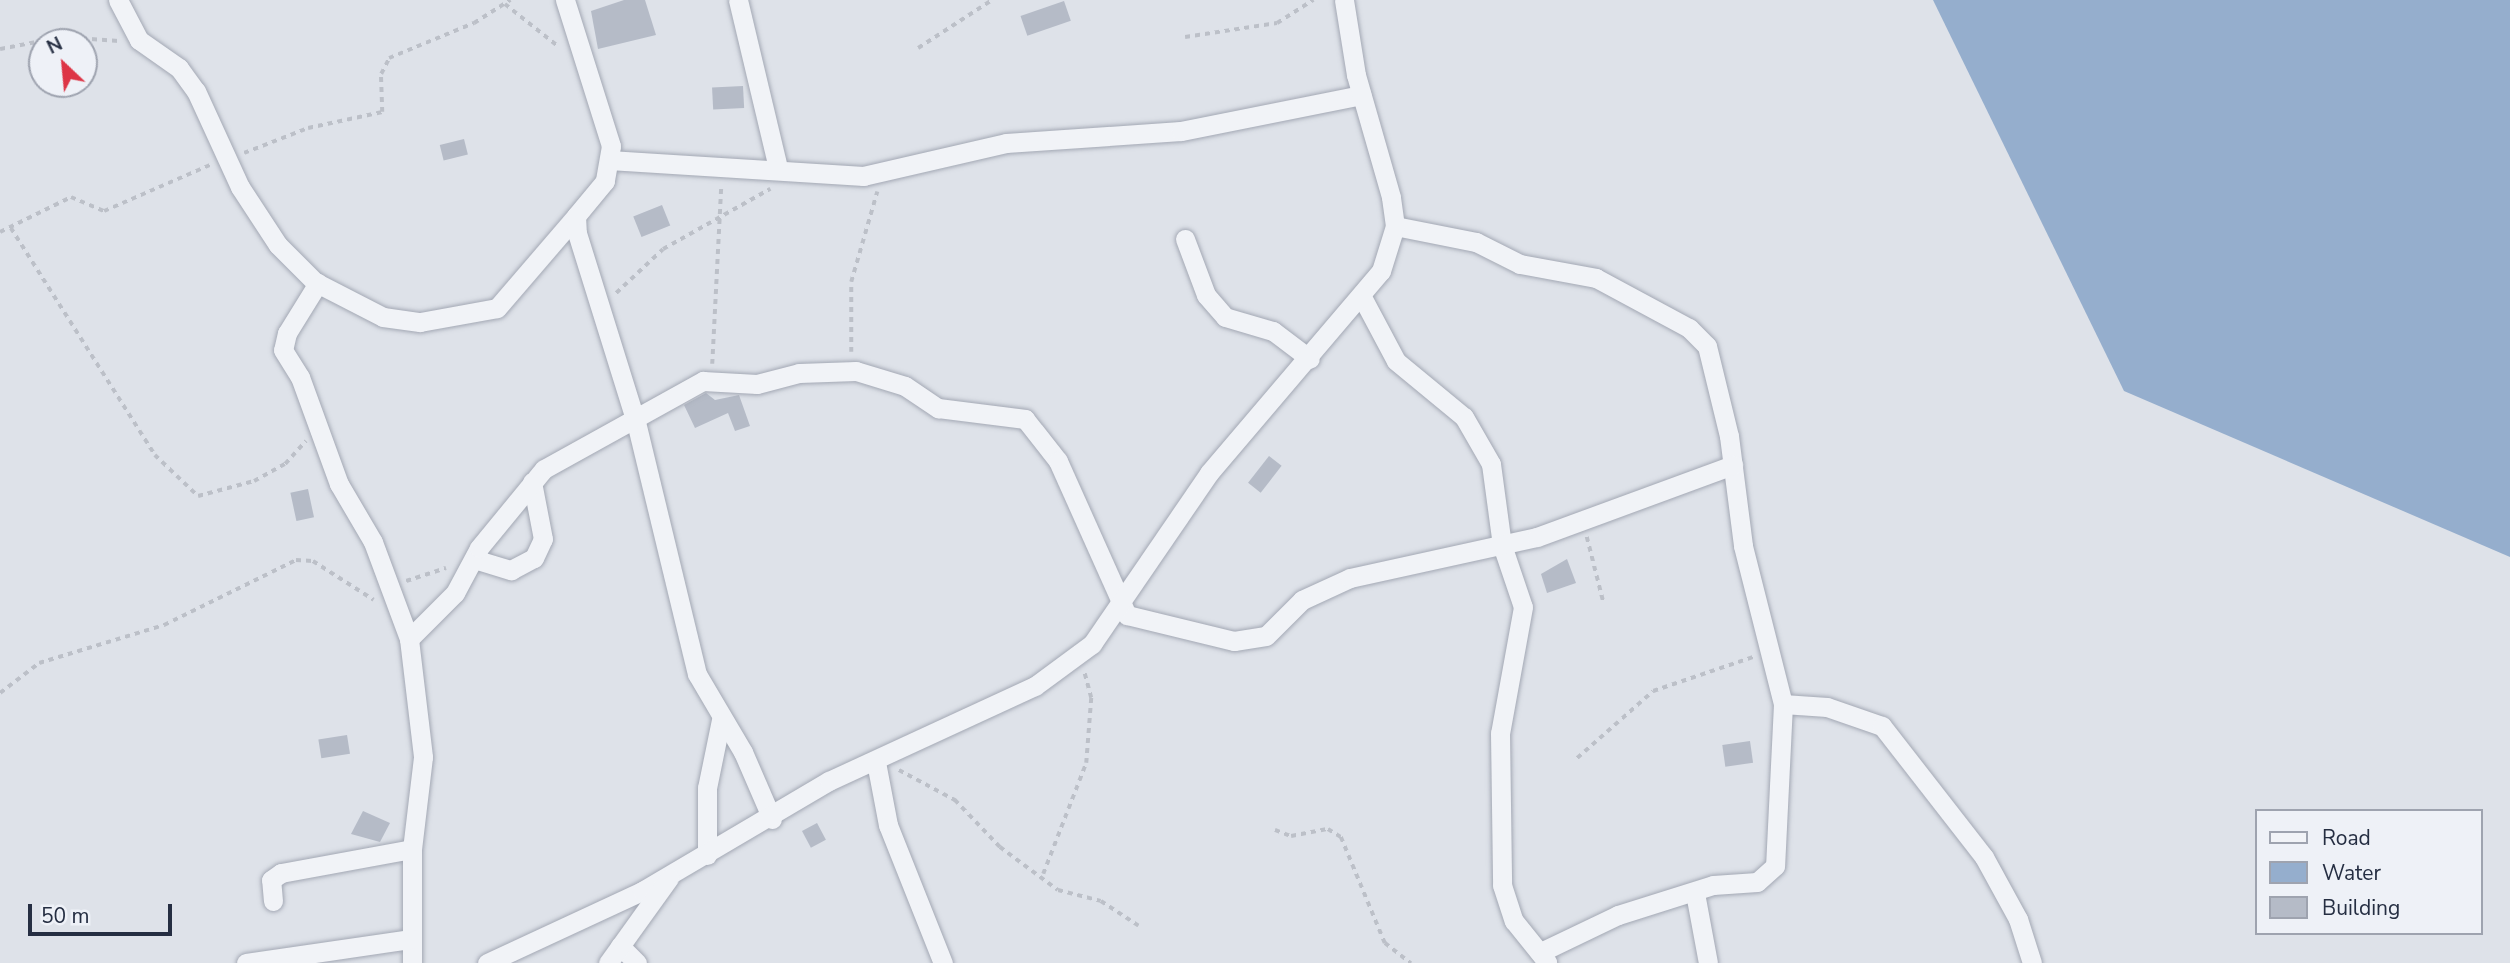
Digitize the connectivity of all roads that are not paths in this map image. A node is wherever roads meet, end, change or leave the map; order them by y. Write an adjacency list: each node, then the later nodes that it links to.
1 (118, 0): 11 (street)
2 (565, 0): 6 (street)
3 (738, 0): 7 (street)
4 (1344, 0): 5 (street)
5 (1361, 95): 7 (street); 9 (street)
6 (609, 160): 7 (street); 8 (street)
7 (778, 168)
8 (576, 216): 11 (street); 14 (street)
9 (1395, 226): 12 (street); 15 (street)
10 (1185, 239): 13 (street)
11 (318, 284): 20 (street)
12 (1362, 297): 13 (street); 17 (street)
13 (1310, 359): 19 (street)
14 (636, 422): 16 (street); 19 (street); 22 (street)
15 (1733, 464): 17 (street); 21 (street)
16 (532, 482): 18 (street); 18 (street)
17 (1502, 545): 19 (street); 32 (street)
18 (473, 562): 20 (street)
19 (1122, 606): 23 (street)
20 (409, 639): 25 (street)
21 (1783, 704): 28 (street); 40 (street)
22 (720, 720): 24 (street); 26 (street)
23 (877, 768): 24 (street); 38 (street)
24 (772, 820): 26 (street)
25 (412, 849): 29 (street); 30 (street)
26 (707, 855): 27 (street)
27 (671, 876): 31 (street); 35 (street)
28 (1695, 893): 32 (street); 39 (street)
29 (273, 901)
30 (411, 939): 33 (street); 34 (street)
31 (620, 946): 36 (street); 37 (street)
32 (1545, 957)
33 (246, 963)
34 (412, 963)
35 (488, 963)
36 (608, 963)
37 (637, 963)
38 (943, 963)
39 (1708, 963)
40 (2032, 963)

